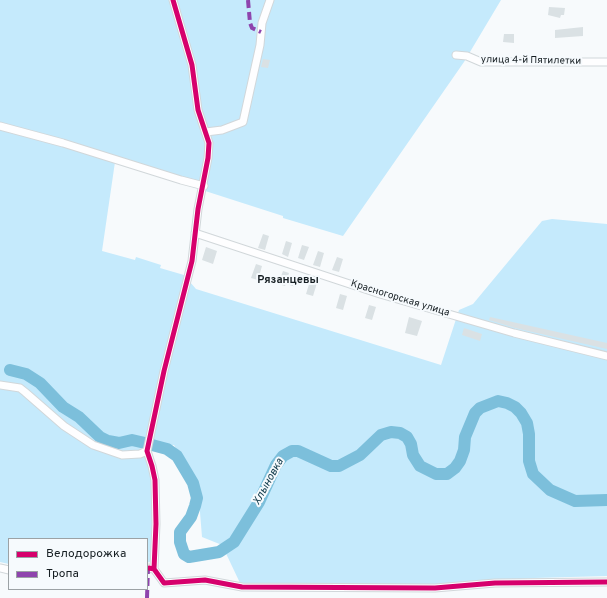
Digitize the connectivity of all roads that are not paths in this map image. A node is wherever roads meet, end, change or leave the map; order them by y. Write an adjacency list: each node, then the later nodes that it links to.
1 (173, 0): 6 (street)
2 (270, 0): 6 (street)
3 (456, 54): 4 (street, улица 4-й Пятилетки)
4 (607, 62)
5 (0, 126): 7 (street)
6 (206, 132): 7 (street)
7 (204, 186): 8 (street)
8 (195, 233): 9 (street, Красногорская улица); 11 (street)
9 (607, 356)
10 (0, 385): 11 (street)
11 (147, 452): 12 (street)
12 (150, 569): 13 (street)
13 (607, 582)

